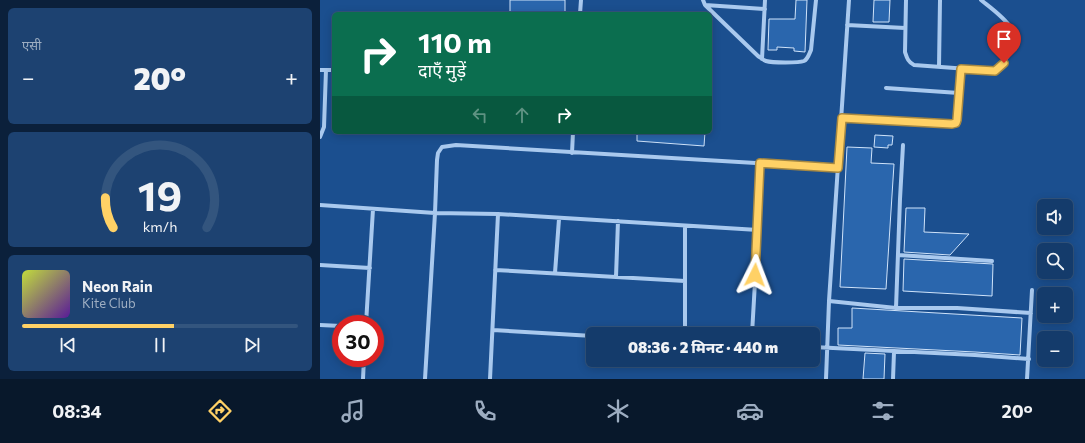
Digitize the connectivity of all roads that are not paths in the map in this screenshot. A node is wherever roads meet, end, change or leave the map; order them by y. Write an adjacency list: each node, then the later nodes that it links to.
1 (581, 0): 11 (street)
2 (703, 0): 9 (street)
3 (765, 0): 10 (street)
4 (816, 0): 14 (street)
5 (849, 0): 12 (street)
6 (906, 0): 13 (street)
7 (940, 0): 15 (street)
8 (981, 0): 16 (street)
9 (705, 5): 10 (street); 14 (street)
10 (765, 8): 14 (street)
11 (580, 12)
12 (848, 25): 13 (street); 22 (street)
13 (905, 28): 15 (street)
14 (762, 59)
15 (939, 67): 16 (street)
16 (961, 69): 21 (street)
17 (320, 70): 18 (street)
18 (326, 70): 19 (street); 24 (street)
19 (332, 70)
20 (886, 88): 21 (street)
21 (959, 92): 22 (street)
22 (842, 118): 28 (street)
23 (573, 134): 26 (street)
24 (320, 137)
25 (903, 145): 37 (street)
26 (572, 153): 27 (street); 31 (street)
27 (760, 163): 28 (street); 36 (street)
28 (838, 168): 46 (street)
29 (320, 205): 30 (street)
30 (373, 209): 31 (street); 40 (street)
31 (435, 212): 32 (street); 62 (street)
32 (498, 214): 33 (street); 41 (street)
33 (559, 218): 34 (street); 42 (street)
34 (618, 221): 35 (street); 43 (street)
35 (685, 226): 36 (street); 44 (street)
36 (758, 230): 53 (street)
37 (898, 255): 38 (street); 47 (street)
38 (992, 261)
39 (320, 265): 40 (street)
40 (370, 268): 49 (street)
41 (496, 270): 42 (street); 54 (street)
42 (555, 273): 43 (street)
43 (616, 277): 44 (street)
44 (685, 281): 52 (street)
45 (1032, 290): 48 (street)
46 (829, 301): 47 (street); 57 (street)
47 (896, 308): 48 (street)
48 (1031, 313): 59 (street)
49 (367, 315)
50 (320, 325): 51 (street)
51 (332, 326)
52 (685, 327)
53 (752, 327)
54 (493, 330): 55 (street); 63 (street)
55 (586, 336)
56 (820, 347): 57 (street)
57 (828, 348): 58 (street); 64 (street)
58 (894, 352): 59 (street); 65 (street)
59 (1029, 359): 66 (street)
60 (364, 367): 61 (street)
61 (363, 379)
62 (425, 379)
63 (490, 379)
64 (826, 379)
65 (893, 379)
66 (1027, 379)

